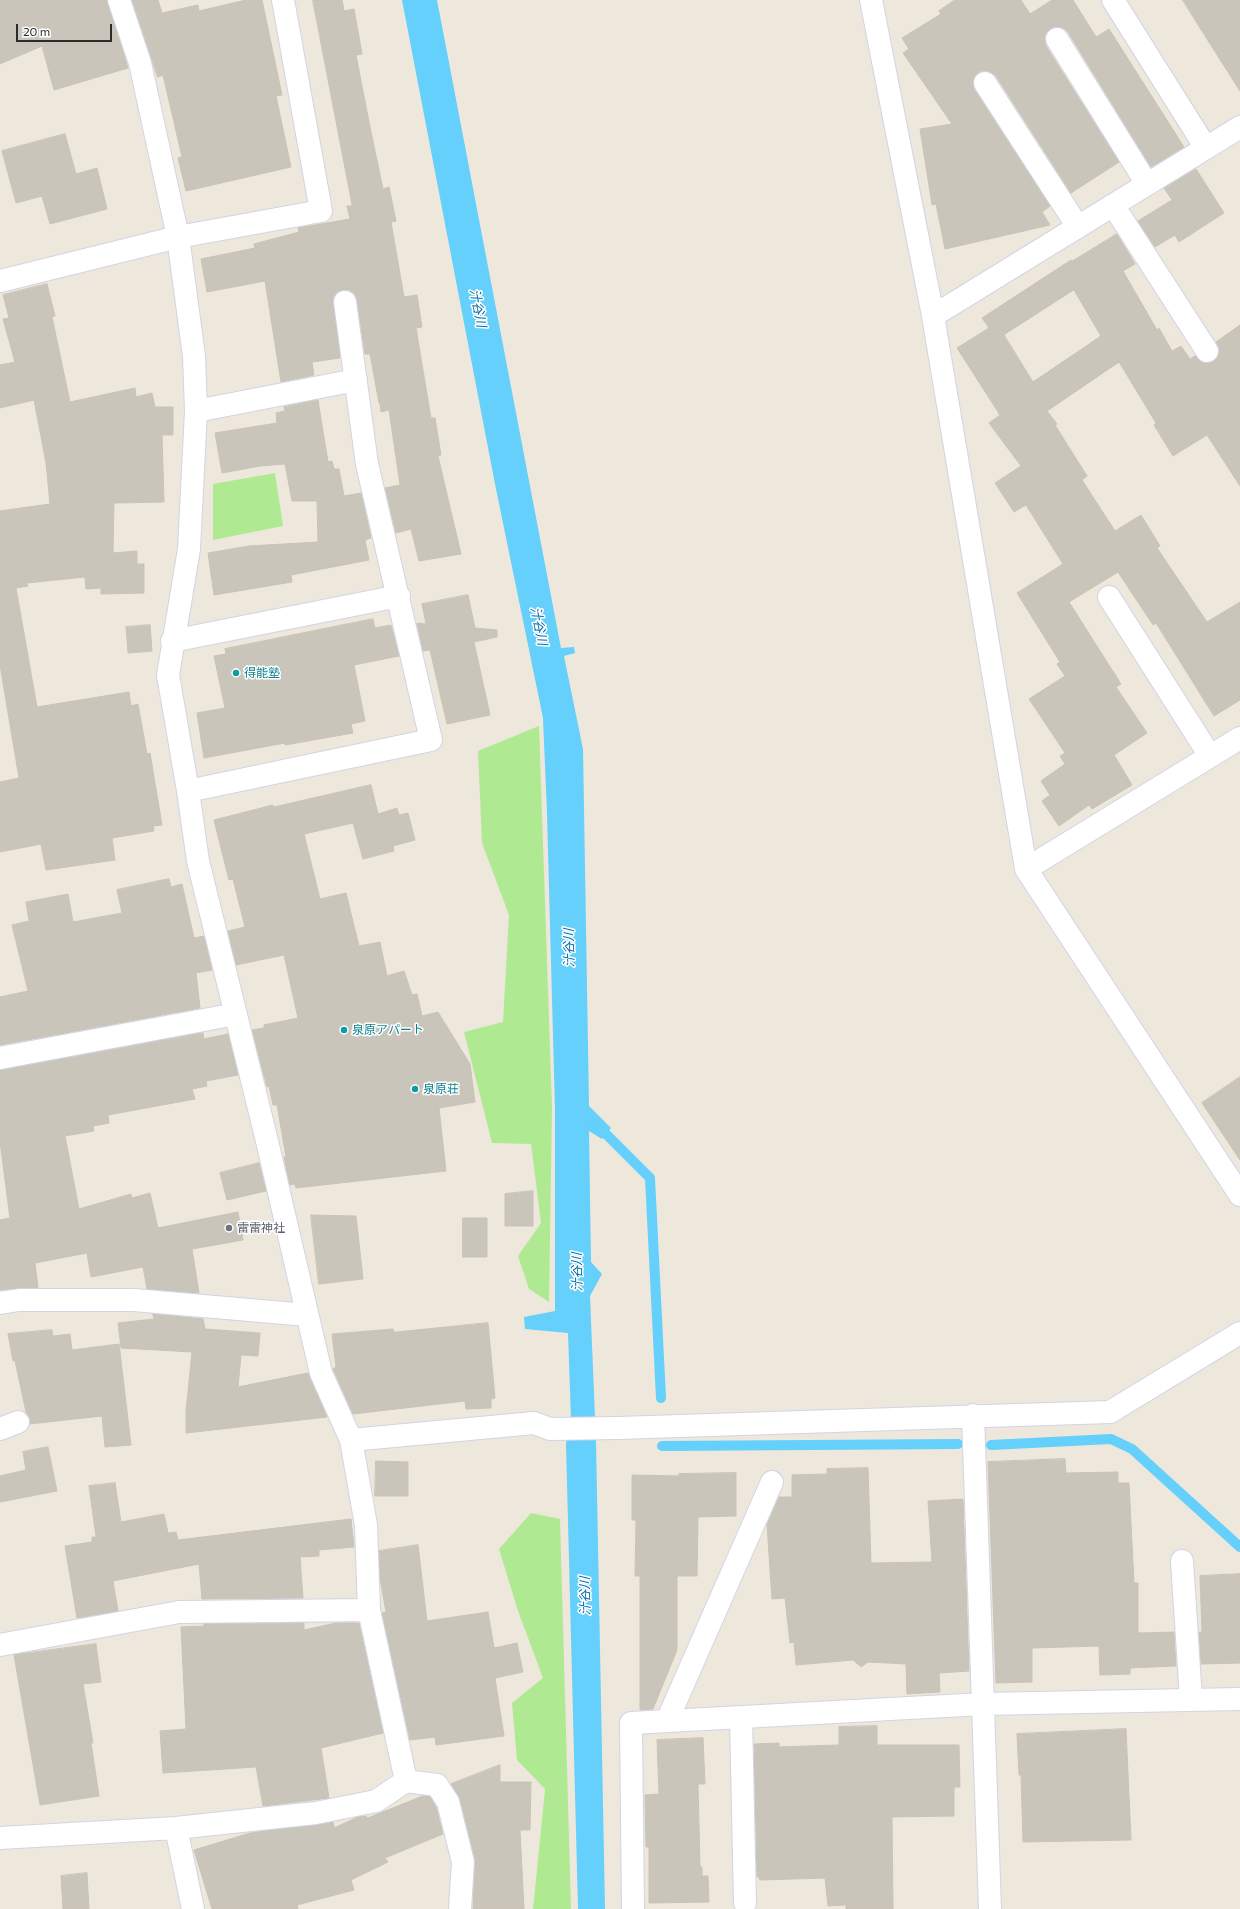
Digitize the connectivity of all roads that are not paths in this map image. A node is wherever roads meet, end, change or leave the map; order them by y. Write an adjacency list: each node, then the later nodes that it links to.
1 (120, 0): 12 (street)
2 (283, 0): 12 (street)
3 (871, 0): 15 (street)
4 (1113, 0): 8 (street)
5 (1057, 39): 9 (street)
6 (985, 83): 11 (street)
7 (1240, 127): 8 (street)
8 (1206, 148): 9 (street)
9 (1147, 184): 10 (street)
10 (1113, 205): 11 (street); 16 (street)
11 (1078, 227): 15 (street)
12 (178, 237): 13 (street); 18 (street)
13 (0, 280)
14 (345, 302): 17 (street)
15 (933, 316): 25 (street)
16 (1207, 352)
17 (356, 380): 18 (street); 19 (street)
18 (196, 411): 21 (street)
19 (399, 596): 21 (street); 24 (street)
20 (1109, 597): 23 (street)
21 (172, 641): 24 (street)
22 (1240, 738): 23 (street)
23 (1210, 756): 25 (street)
24 (188, 790): 26 (street)
25 (1026, 869): 28 (street)
26 (236, 1014): 27 (street); 30 (street)
27 (0, 1058)
28 (1240, 1195)
29 (0, 1303): 30 (street)
30 (307, 1315): 33 (street)
31 (1240, 1333): 32 (street)
32 (973, 1415): 33 (street); 40 (street)
33 (351, 1440): 36 (street)
34 (772, 1482): 42 (street)
35 (1182, 1561): 39 (street)
36 (369, 1610): 37 (street); 43 (street)
37 (0, 1645)
38 (1240, 1699): 39 (street)
39 (1191, 1700): 40 (street)
40 (983, 1704): 41 (street); 50 (street)
41 (741, 1717): 42 (street); 46 (street)
42 (667, 1721): 49 (street)
43 (406, 1781): 44 (street); 48 (street)
44 (176, 1828): 45 (street); 47 (street)
45 (0, 1838)
46 (745, 1903)
47 (194, 1909)
48 (460, 1909)
49 (633, 1909)
50 (990, 1909)

